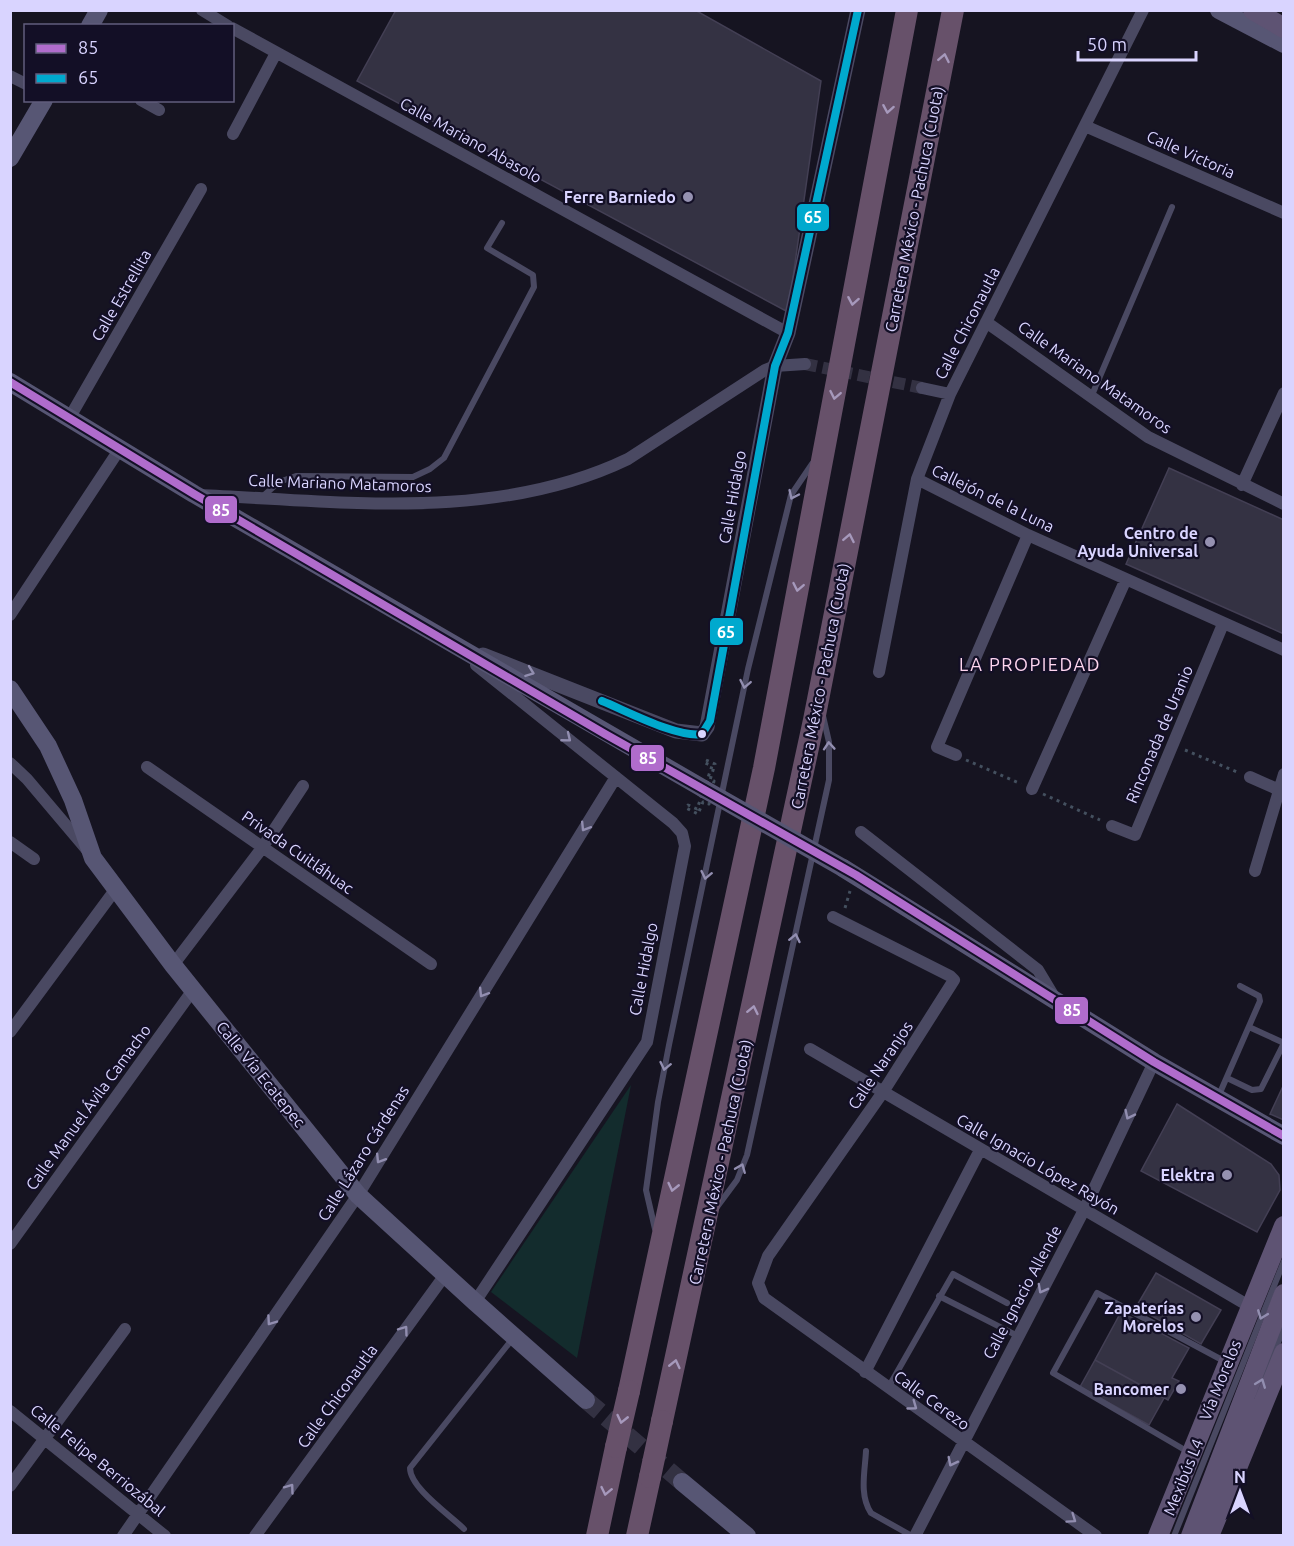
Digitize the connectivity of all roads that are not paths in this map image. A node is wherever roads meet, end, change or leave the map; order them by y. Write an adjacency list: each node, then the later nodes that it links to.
1 (99, 10): 11 (main road)
2 (202, 10): 12 (street)
3 (858, 10): 30 (street, Calle Hidalgo)
4 (907, 10): 40 (highway, one-way to 40)
5 (953, 10): 124 (highway, Carretera México - Pachuca (Cuota), one-way to 5, bridge)
6 (1143, 10): 22 (street, Calle Chiconautla)
7 (1219, 10): 15 (main road)
8 (1253, 10): 13 (main road)
9 (1266, 10): 10 (lane)
10 (1284, 21)
11 (91, 24)
12 (225, 24)
13 (1284, 28)
14 (234, 29): 16 (street, Calle Mariano Abasolo)
15 (1284, 44)
16 (276, 53): 23 (street); 30 (street, Calle Mariano Abasolo)
17 (10, 76): 18 (street)
18 (24, 83)
19 (43, 102): 24 (main road)
20 (145, 102): 21 (street)
21 (159, 110)
22 (1085, 126): 27 (street, Calle Victoria); 29 (street, Calle Chiconautla)
23 (234, 134)
24 (13, 150)
25 (201, 189): 38 (street, Calle Estrellita)
26 (1172, 207): 37 (lane)
27 (1284, 213)
28 (502, 223): 44 (lane)
29 (986, 322): 36 (street, Calle Chiconautla); 37 (street, Calle Mariano Matamoros)
30 (788, 333): 32 (street, Calle Hidalgo)
31 (805, 364): 32 (street)
32 (775, 366): 44 (street, Calle Mariano Matamoros); 50 (street, Calle Hidalgo, one-way to 32)
33 (10, 382): 38 (main road)
34 (922, 388): 36 (street)
35 (1284, 393): 42 (street)
36 (950, 394): 41 (street, Calle Chiconautla)
37 (1092, 395): 42 (street, Calle Mariano Matamoros)
38 (70, 417): 39 (main road)
39 (121, 447): 43 (main road); 48 (street)
40 (825, 447): 91 (highway, one-way to 91); 91 (lane, one-way to 91)
41 (917, 479): 46 (street, Callejón de la Luna); 52 (street, Calle Chiconautla)
42 (1242, 485): 45 (street, Calle Mariano Matamoros)
43 (194, 494): 44 (street, Calle Mariano Matamoros); 50 (main road)
44 (261, 497)
45 (1284, 504)
46 (1028, 535): 47 (street, Callejón de la Luna); 54 (street)
47 (1126, 579): 49 (street, Callejón de la Luna); 61 (street)
48 (10, 615)
49 (1223, 624): 51 (street, Callejón de la Luna); 63 (street, Rinconada de Uranio)
50 (448, 640): 58 (street, Calle Hidalgo, one-way to 58); 76 (main road, bridge)
51 (1284, 650)
52 (879, 672)
53 (10, 689): 67 (main road, Calle Vía Ecatepec)
54 (956, 755)
55 (10, 764): 67 (street)
56 (147, 767): 66 (street, Privada Cuitláhuac)
57 (1284, 774): 62 (street)
58 (616, 777): 87 (street, Calle Lázaro Cárdenas, one-way to 87); 97 (street, Calle Hidalgo)
59 (1250, 777): 62 (street)
60 (303, 786): 66 (street)
61 (1032, 789)
62 (1277, 789): 69 (street)
63 (1112, 826)
64 (861, 832): 76 (street)
65 (10, 842): 68 (street)
66 (262, 848): 72 (street, Privada Cuitláhuac); 73 (street)
67 (93, 858): 70 (main road, Calle Vía Ecatepec)
68 (34, 859)
69 (1255, 871)
70 (116, 890): 73 (main road, Calle Vía Ecatepec); 78 (street)
71 (836, 919): 83 (street, Calle Naranjos)
72 (431, 964)
73 (173, 965): 75 (main road, Calle Vía Ecatepec)
74 (1240, 986): 77 (lane)
75 (193, 990): 87 (main road, Calle Vía Ecatepec); 90 (street, Calle Manuel Ávila Camacho)
76 (1056, 1000): 81 (main road)
77 (1249, 1027): 79 (lane); 82 (lane)
78 (10, 1032)
79 (1284, 1043): 82 (lane)
80 (810, 1049): 83 (street, Calle Ignacio López Rayón)
81 (1155, 1062): 84 (main road); 88 (street, Calle Ignacio Allende, one-way to 88)
82 (1227, 1078): 84 (lane)
83 (883, 1092): 86 (street, Calle Ignacio López Rayón); 94 (street, Calle Naranjos)
84 (1218, 1098): 85 (main road)
85 (1284, 1136)
86 (980, 1150): 88 (street, Calle Ignacio López Rayón); 106 (street)
87 (358, 1195): 93 (main road, Calle Vía Ecatepec); 118 (street, Calle Lázaro Cárdenas, one-way to 118)
88 (1084, 1210): 99 (street, Calle Ignacio López Rayón); 102 (street, Calle Ignacio Allende, one-way to 102)
89 (1284, 1226): 99 (main road, Vía Morelos)
90 (10, 1244)
91 (659, 1248): 123 (highway, one-way to 123, bridge)
92 (1284, 1261): 129 (lane, Mexibús L4, one-way to 129)
93 (445, 1275): 97 (main road, Calle Vía Ecatepec); 122 (street, Calle Chiconautla, one-way to 93)
94 (758, 1283): 106 (street, Calle Cerezo)
95 (1284, 1294): 130 (main road)
96 (939, 1296): 98 (lane); 102 (lane); 107 (lane)
97 (475, 1302): 103 (main road, Calle Vía Ecatepec)
98 (1007, 1302)
99 (1249, 1306): 105 (main road, Vía Morelos)
100 (1284, 1328): 108 (lane, one-way to 100)
101 (125, 1329): 111 (street)
102 (1018, 1336): 112 (street, Calle Ignacio Allende)
103 (514, 1337): 109 (main road, Calle Vía Ecatepec); 119 (lane)
104 (1283, 1355): 132 (main road)
105 (1227, 1362): 115 (main road, Vía Morelos); 115 (lane)
106 (866, 1372): 107 (street, Calle Cerezo)
107 (887, 1388): 112 (street, Calle Cerezo, one-way to 112)
108 (1255, 1399)
109 (586, 1400)
110 (10, 1411): 111 (street, Calle Felipe Berriozábal)
111 (45, 1438): 117 (street); 118 (street, Calle Felipe Berriozábal)
112 (962, 1442): 126 (street, Calle Ignacio Allende, one-way to 126); 127 (street, Calle Cerezo, one-way to 127)
113 (1238, 1443): 131 (lane)
114 (866, 1451): 126 (lane)
115 (1191, 1454): 128 (main road, Vía Morelos)
116 (682, 1482): 125 (main road)
117 (10, 1486)
118 (137, 1514): 120 (street, Calle Lázaro Cárdenas); 121 (street, Calle Felipe Berriozábal)
119 (464, 1529)
120 (123, 1536)
121 (165, 1536)
122 (255, 1536)
123 (597, 1536)
124 (637, 1536)
125 (747, 1536)
126 (914, 1536)
127 (1096, 1536)
128 (1158, 1536)
129 (1174, 1536)
130 (1191, 1536)
131 (1201, 1536)
132 (1209, 1536)

